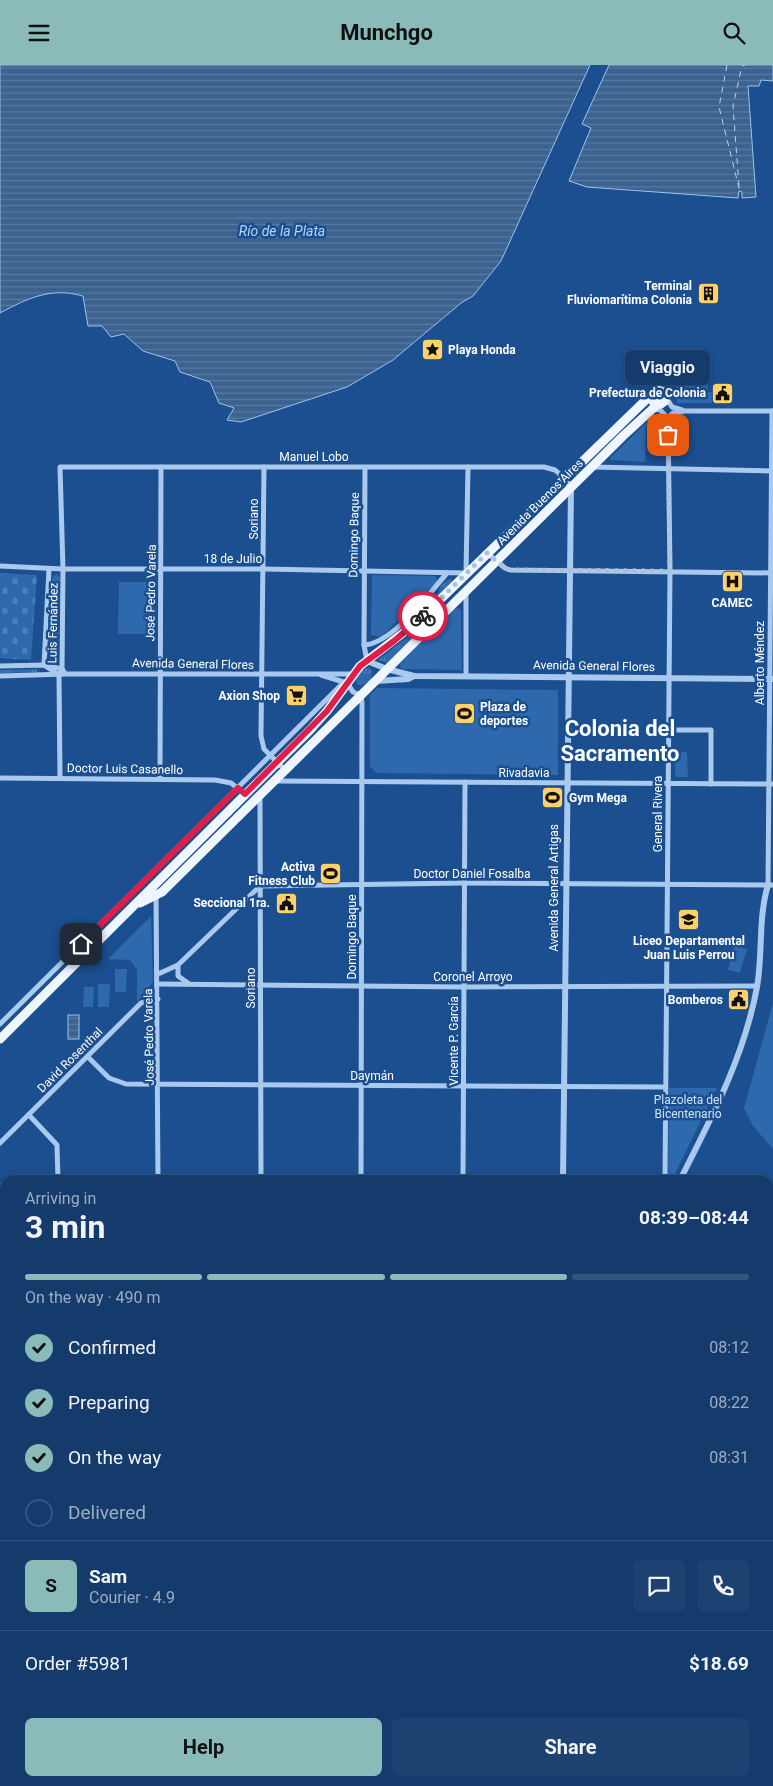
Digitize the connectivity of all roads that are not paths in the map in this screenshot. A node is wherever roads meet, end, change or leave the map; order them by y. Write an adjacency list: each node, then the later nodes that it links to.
1 (653, 393): 2 (main road); 3 (main road); 7 (main road, Avenida Buenos Aires)
2 (666, 397): 3 (main road, Avenida Buenos Aires); 4 (street)
3 (655, 407): 6 (street); 8 (main road, Avenida Buenos Aires)
4 (684, 411): 5 (street); 6 (street)
5 (773, 411): 16 (street, Alberto Méndez)
6 (668, 418): 15 (street, General Rivera)
7 (615, 427): 8 (main road); 17 (main road, Avenida Buenos Aires)
8 (623, 436): 13 (main road, Avenida Buenos Aires)
9 (60, 467): 10 (street, Manuel Lobo); 23 (street, Luis Fernández)
10 (161, 467): 11 (street, Manuel Lobo); 24 (street, José Pedro Varela)
11 (264, 467): 14 (street, Manuel Lobo); 25 (street, Soriano)
12 (468, 467): 14 (street, Manuel Lobo); 17 (street, Manuel Lobo); 30 (street)
13 (592, 467): 15 (street); 18 (main road, Avenida Buenos Aires)
14 (365, 468): 27 (street, Domingo Baque)
15 (669, 469): 16 (street); 28 (street, General Rivera)
16 (772, 471): 31 (street, Alberto Méndez)
17 (564, 478): 18 (street); 19 (main road, Avenida Buenos Aires)
18 (570, 487): 20 (main road, Avenida Buenos Aires); 26 (street, Avenida General Artigas)
19 (487, 553): 20 (street); 30 (main road, Avenida Buenos Aires)
20 (497, 562): 26 (street); 32 (main road, Avenida Buenos Aires)
21 (0, 566): 22 (street, 18 de Julio)
22 (49, 569): 23 (street, 18 de Julio); 36 (street)
23 (63, 569): 24 (street, 18 de Julio); 39 (street, Luis Fernández)
24 (162, 569): 25 (street, 18 de Julio); 42 (street, José Pedro Varela)
25 (264, 569): 27 (street, 18 de Julio); 45 (street, Soriano)
26 (569, 570): 28 (street); 48 (street, Avenida General Artigas)
27 (364, 571): 29 (street, 18 de Julio); 34 (street, Domingo Baque)
28 (670, 571): 31 (street); 49 (street, General Rivera)
29 (447, 573): 30 (street, 18 de Julio); 34 (street)
30 (466, 573): 32 (street); 35 (main road, Avenida Buenos Aires)
31 (772, 573): 50 (street, Alberto Méndez)
32 (476, 582): 33 (main road, Avenida Buenos Aires)
33 (466, 591): 38 (main road, Avenida Buenos Aires); 47 (street)
34 (364, 645): 35 (street, Domingo Baque)
35 (367, 661): 38 (street, Avenida General Flores); 40 (main road, Avenida Buenos Aires)
36 (44, 665): 37 (street, Avenida General Flores); 39 (street, Avenida General Flores); 41 (street)
37 (0, 666)
38 (387, 669): 46 (street, Avenida General Flores); 51 (main road, Avenida Buenos Aires)
39 (64, 671): 41 (street, Avenida General Flores); 42 (street, Avenida General Flores)
40 (352, 674): 43 (street, Avenida General Flores); 52 (main road)
41 (59, 675): 44 (street, Avenida General Flores); 58 (street, Luis Fernández)
42 (160, 675): 45 (street, Avenida General Flores); 59 (street, José Pedro Varela)
43 (321, 675): 45 (street, Avenida General Flores); 52 (street, Avenida General Flores)
44 (0, 676)
45 (261, 676): 55 (street, Soriano)
46 (414, 676): 47 (street, Avenida General Flores); 51 (street, Avenida General Flores)
47 (466, 676): 48 (street, Avenida General Flores)
48 (568, 678): 49 (street, Avenida General Flores); 63 (street, Avenida General Artigas)
49 (668, 678): 50 (street, Avenida General Flores); 54 (street, General Rivera)
50 (771, 679): 66 (street, Alberto Méndez)
51 (376, 681): 53 (main road, Avenida Buenos Aires)
52 (345, 682): 53 (street); 55 (main road)
53 (361, 695): 56 (main road, Avenida Buenos Aires); 61 (street, Domingo Baque)
54 (668, 730): 64 (street, General Rivera); 65 (street)
55 (274, 759): 56 (street, Soriano); 67 (main road)
56 (286, 771): 60 (main road, Avenida Buenos Aires)
57 (0, 778): 58 (street, Doctor Luis Casanello)
58 (60, 778): 59 (street, Doctor Luis Casanello)
59 (160, 779): 67 (street, Doctor Luis Casanello)
60 (275, 781): 61 (street, Rivadavia); 68 (main road, Avenida Buenos Aires)
61 (364, 782): 62 (street, Rivadavia); 71 (street, Domingo Baque)
62 (465, 782): 63 (street, Rivadavia); 72 (street, Vicente P. García)
63 (566, 783): 64 (street, Rivadavia); 74 (street, Avenida General Artigas)
64 (668, 784): 65 (street, Rivadavia); 75 (street, General Rivera)
65 (711, 784): 66 (street, Rivadavia)
66 (771, 784): 76 (street, Alberto Méndez)
67 (242, 793): 69 (street); 70 (street); 73 (main road)
68 (260, 796): 69 (main road, Avenida Buenos Aires); 77 (street, Soriano)
69 (250, 806): 78 (main road, Avenida Buenos Aires)
70 (149, 877): 73 (street); 91 (street)
71 (362, 883): 72 (street, Doctor Daniel Fosalba); 77 (street, Doctor Daniel Fosalba); 85 (street, Domingo Baque)
72 (463, 883): 74 (street, Doctor Daniel Fosalba); 89 (street, Vicente P. García)
73 (156, 884): 78 (street, José Pedro Varela); 79 (main road)
74 (565, 884): 75 (street, Doctor Daniel Fosalba); 86 (street, Avenida General Artigas)
75 (667, 885): 76 (street, Doctor Daniel Fosalba); 87 (street, General Rivera)
76 (771, 885): 88 (street)
77 (260, 886): 80 (street); 84 (street, Soriano)
78 (159, 893): 79 (main road, Avenida Buenos Aires); 81 (street, José Pedro Varela)
79 (132, 907): 92 (main road)
80 (178, 965): 81 (street); 82 (street)
81 (158, 974): 83 (street, José Pedro Varela)
82 (188, 983): 83 (street, Coronel Arroyo); 84 (street, Coronel Arroyo)
83 (158, 984): 90 (street, José Pedro Varela)
84 (261, 984): 85 (street, Coronel Arroyo); 95 (street, Soriano)
85 (361, 986): 89 (street, Coronel Arroyo); 96 (street, Domingo Baque)
86 (565, 986): 87 (street, Coronel Arroyo); 89 (street, Coronel Arroyo); 98 (street, Avenida General Artigas)
87 (665, 986): 88 (street, Coronel Arroyo); 99 (street, General Rivera)
88 (757, 986): 109 (street)
89 (464, 987): 97 (street, Vicente P. García)
90 (158, 999): 93 (street, David Rosenthal); 94 (street, José Pedro Varela)
91 (0, 1024)
92 (0, 1039)
93 (88, 1057): 94 (street, Daymán); 100 (street, David Rosenthal)
94 (159, 1085): 95 (street, Daymán); 103 (street, José Pedro Varela)
95 (261, 1085): 96 (street, Daymán); 104 (street, Soriano)
96 (361, 1086): 97 (street, Daymán); 105 (street, Domingo Baque)
97 (464, 1086): 98 (street, Daymán); 106 (street, Vicente P. García)
98 (564, 1087): 99 (street, Daymán); 107 (street, Avenida General Artigas)
99 (665, 1087): 108 (street, General Rivera)
100 (29, 1115): 101 (street, David Rosenthal); 102 (street)
101 (0, 1143)
102 (58, 1175)
103 (158, 1175)
104 (261, 1175)
105 (361, 1175)
106 (463, 1175)
107 (563, 1175)
108 (665, 1175)
109 (683, 1175)

